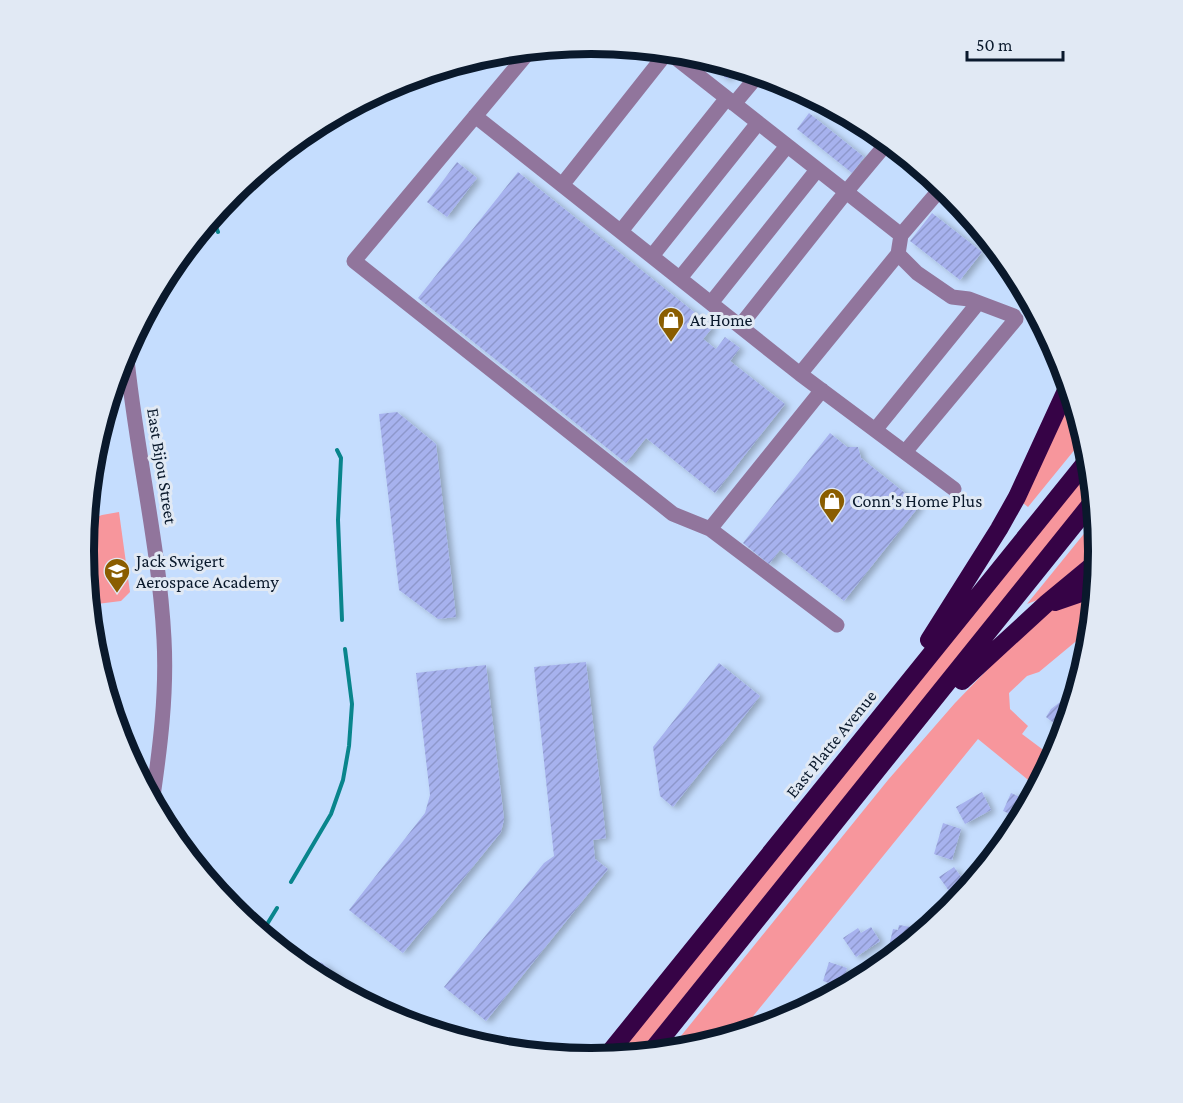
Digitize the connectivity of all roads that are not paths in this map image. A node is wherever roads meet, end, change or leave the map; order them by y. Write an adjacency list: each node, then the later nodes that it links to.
1 (522, 59): 6 (street)
2 (661, 59): 11 (street)
3 (682, 63): 5 (street)
4 (752, 80): 5 (street)
5 (731, 101): 7 (street); 15 (street)
6 (475, 116): 11 (street); 34 (street)
7 (758, 123): 8 (street); 18 (street)
8 (787, 146): 10 (street); 19 (street)
9 (882, 149): 13 (street)
10 (817, 170): 13 (street); 20 (street)
11 (562, 185): 15 (street)
12 (931, 188): 16 (street)
13 (846, 192): 16 (street); 22 (street)
14 (936, 193): 16 (street)
15 (621, 231): 18 (street)
16 (899, 233): 17 (street)
17 (898, 254): 21 (street); 24 (street)
18 (652, 256): 19 (street)
19 (680, 278): 20 (street)
20 (711, 303): 22 (street)
21 (978, 303): 29 (street); 30 (street)
22 (740, 326): 24 (street)
23 (128, 372): 25 (street, East Bijou Street)
24 (800, 374): 27 (street)
25 (129, 385): 26 (street); 41 (street, East Bijou Street)
26 (122, 386)
27 (822, 390): 29 (street); 34 (street)
28 (1064, 395): 39 (highway)
29 (875, 430): 30 (street)
30 (905, 452): 32 (street)
31 (1081, 467): 39 (highway, East Platte Avenue)
32 (954, 489)
33 (1087, 509): 40 (highway)
34 (710, 530): 38 (street)
35 (1088, 569): 37 (highway)
36 (1087, 591): 37 (highway)
37 (1035, 614): 40 (highway)
38 (837, 625)
39 (899, 692): 43 (highway, East Platte Avenue)
40 (911, 730): 42 (highway)
41 (155, 789)
42 (656, 1045)
43 (613, 1048)

